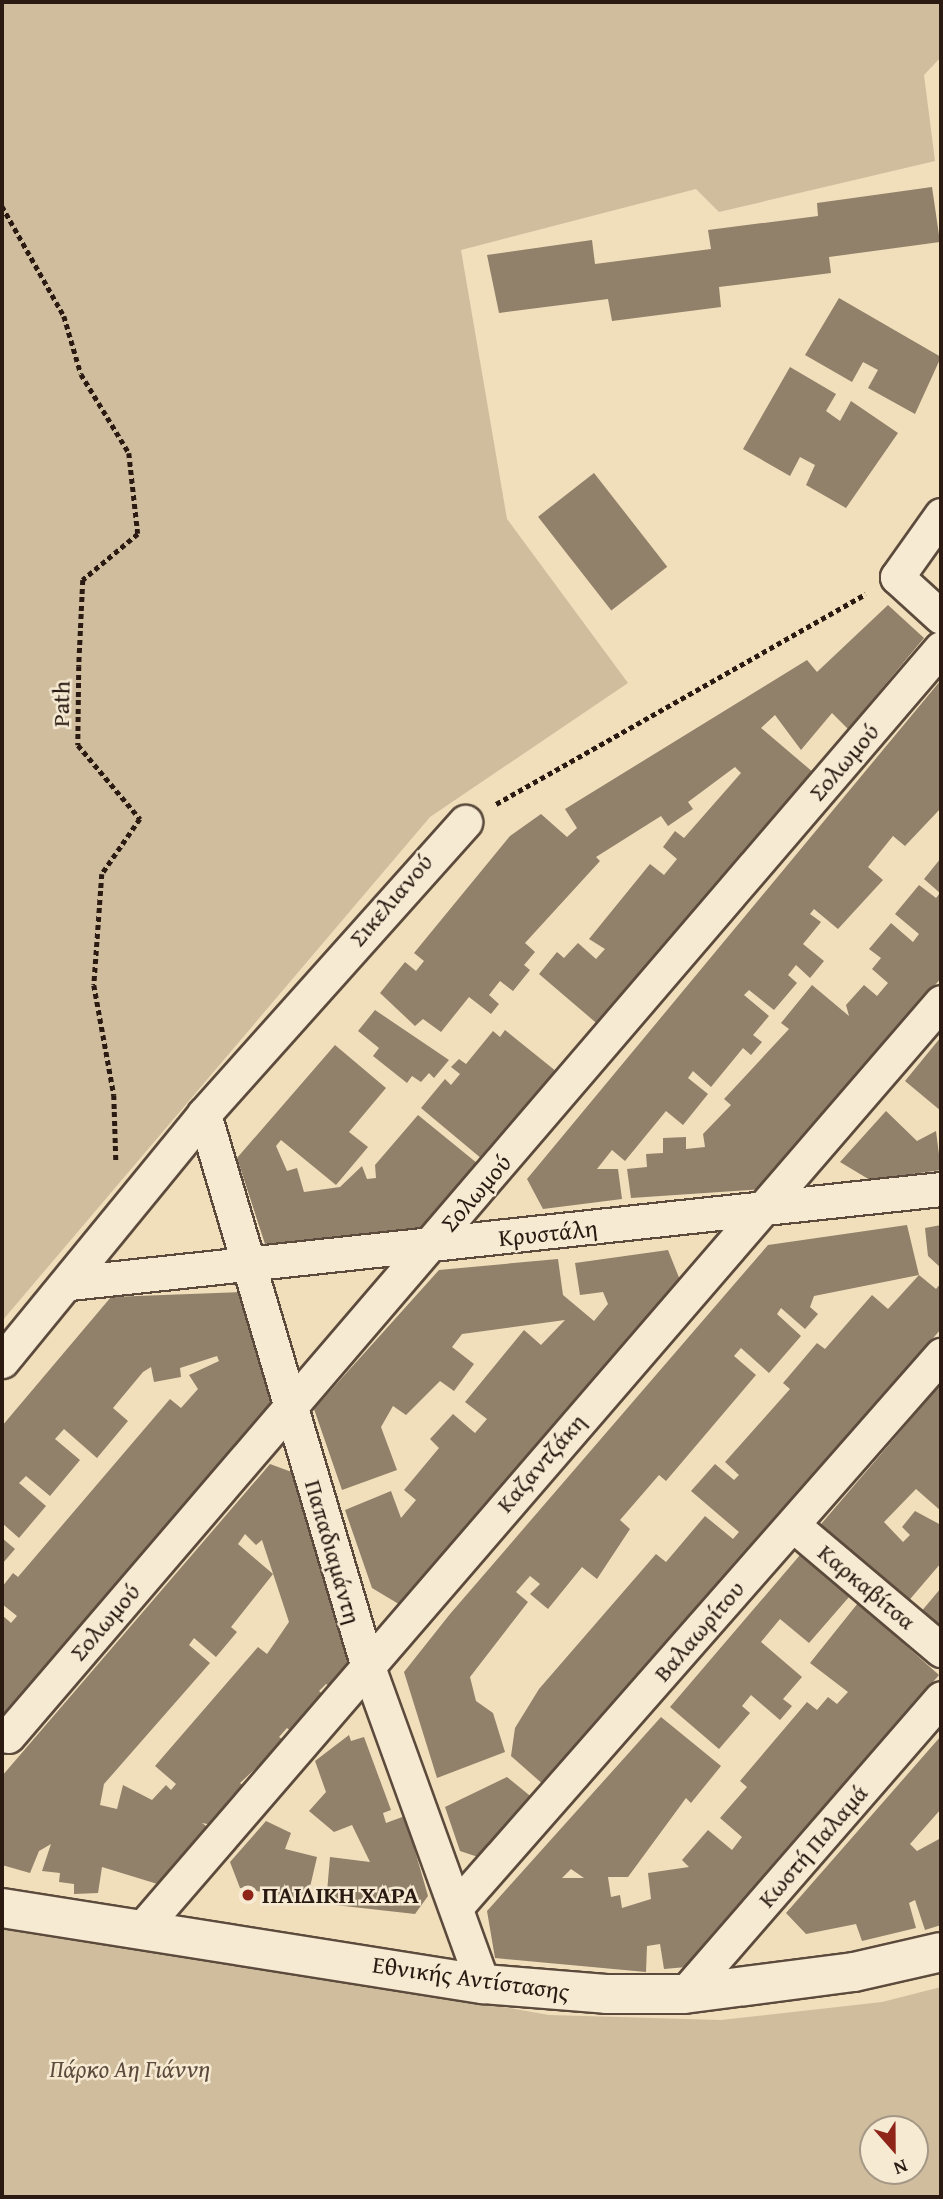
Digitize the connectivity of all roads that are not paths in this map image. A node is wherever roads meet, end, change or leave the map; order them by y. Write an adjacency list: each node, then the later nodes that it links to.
1 (941, 515): 2 (street)
2 (941, 617)
3 (941, 648): 9 (street, Σολωμού)
4 (465, 822): 6 (street, Σικελιανού)
5 (941, 1002): 8 (street, Καζαντζάκη)
6 (204, 1114): 10 (street, Παπαδιαμάντη); 11 (street, Σικελιανού)
7 (941, 1189): 8 (street, Κρυστάλη)
8 (760, 1210): 9 (street, Κρυστάλη); 17 (street, Καζαντζάκη)
9 (431, 1245): 10 (street, Κρυστάλη); 14 (street, Σολωμού)
10 (248, 1264): 11 (street, Κρυστάλη); 14 (street, Παπαδιαμάντη)
11 (70, 1283): 13 (street, Σικελιανού)
12 (941, 1355): 15 (street, Βαλαωρίτου)
13 (2, 1361)
14 (290, 1406): 17 (street, Παπαδιαμάντη); 19 (street, Σολωμού)
15 (793, 1525): 16 (street, Καρκαβίτσα); 20 (street, Βαλαωρίτου)
16 (941, 1650)
17 (367, 1664): 20 (street, Παπαδιαμάντη); 22 (street, Καζαντζάκη)
18 (941, 1698): 25 (street, Κωστή Παλαμά)
19 (8, 1736)
20 (456, 1907): 24 (street, Παπαδιαμάντη)
21 (2, 1908): 22 (main road, Εθνικής Αντίστασης)
22 (144, 1926): 24 (main road, Εθνικής Αντίστασης)
23 (941, 1952): 25 (main road, Εθνικής Αντίστασης)
24 (483, 1984): 25 (main road, Εθνικής Αντίστασης)
25 (684, 1994)

